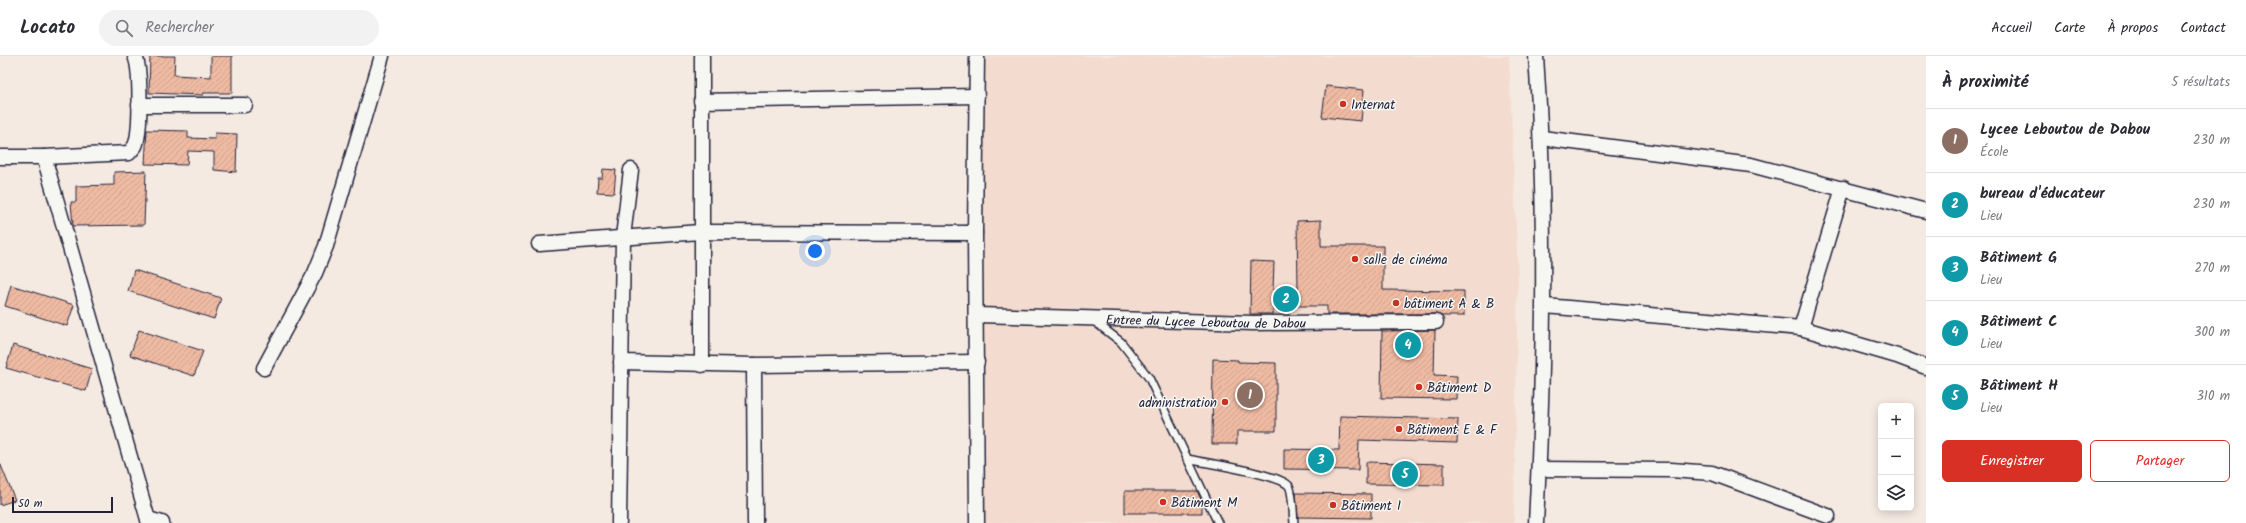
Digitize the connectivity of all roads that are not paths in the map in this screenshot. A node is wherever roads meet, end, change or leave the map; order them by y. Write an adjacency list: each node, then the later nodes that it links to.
1 (135, 56): 8 (street)
2 (382, 56): 30 (street)
3 (702, 56): 7 (street)
4 (977, 56): 6 (street)
5 (1536, 56): 10 (street)
6 (977, 96): 7 (street); 17 (street)
7 (701, 101): 16 (street)
8 (139, 105): 9 (street); 12 (street)
9 (245, 105)
10 (1542, 138): 14 (street); 20 (street)
11 (0, 157): 12 (street)
12 (44, 157): 34 (street)
13 (631, 170): 18 (street)
14 (1843, 188): 15 (street); 24 (street)
15 (1926, 211)
16 (700, 232): 17 (street); 18 (street); 27 (street)
17 (975, 233): 21 (street)
18 (623, 237): 19 (street); 25 (street)
19 (539, 244)
20 (1545, 306): 24 (street); 32 (street)
21 (977, 315): 22 (street, Entree du Lycee Leboutou de Dabou); 26 (street)
22 (1090, 318): 23 (street, Entree du Lycee Leboutou de Dabou); 31 (lane)
23 (1436, 322)
24 (1801, 328): 29 (street)
25 (621, 362): 27 (street); 36 (street)
26 (977, 362): 28 (street); 38 (street)
27 (702, 364): 28 (street)
28 (754, 366): 37 (street)
29 (1926, 367)
30 (264, 368)
31 (1187, 458): 39 (lane); 40 (lane)
32 (1539, 469): 33 (street); 41 (street)
33 (1828, 516)
34 (148, 521): 35 (street)
35 (162, 523)
36 (619, 523)
37 (755, 523)
38 (977, 523)
39 (1218, 523)
40 (1294, 523)
41 (1536, 523)

